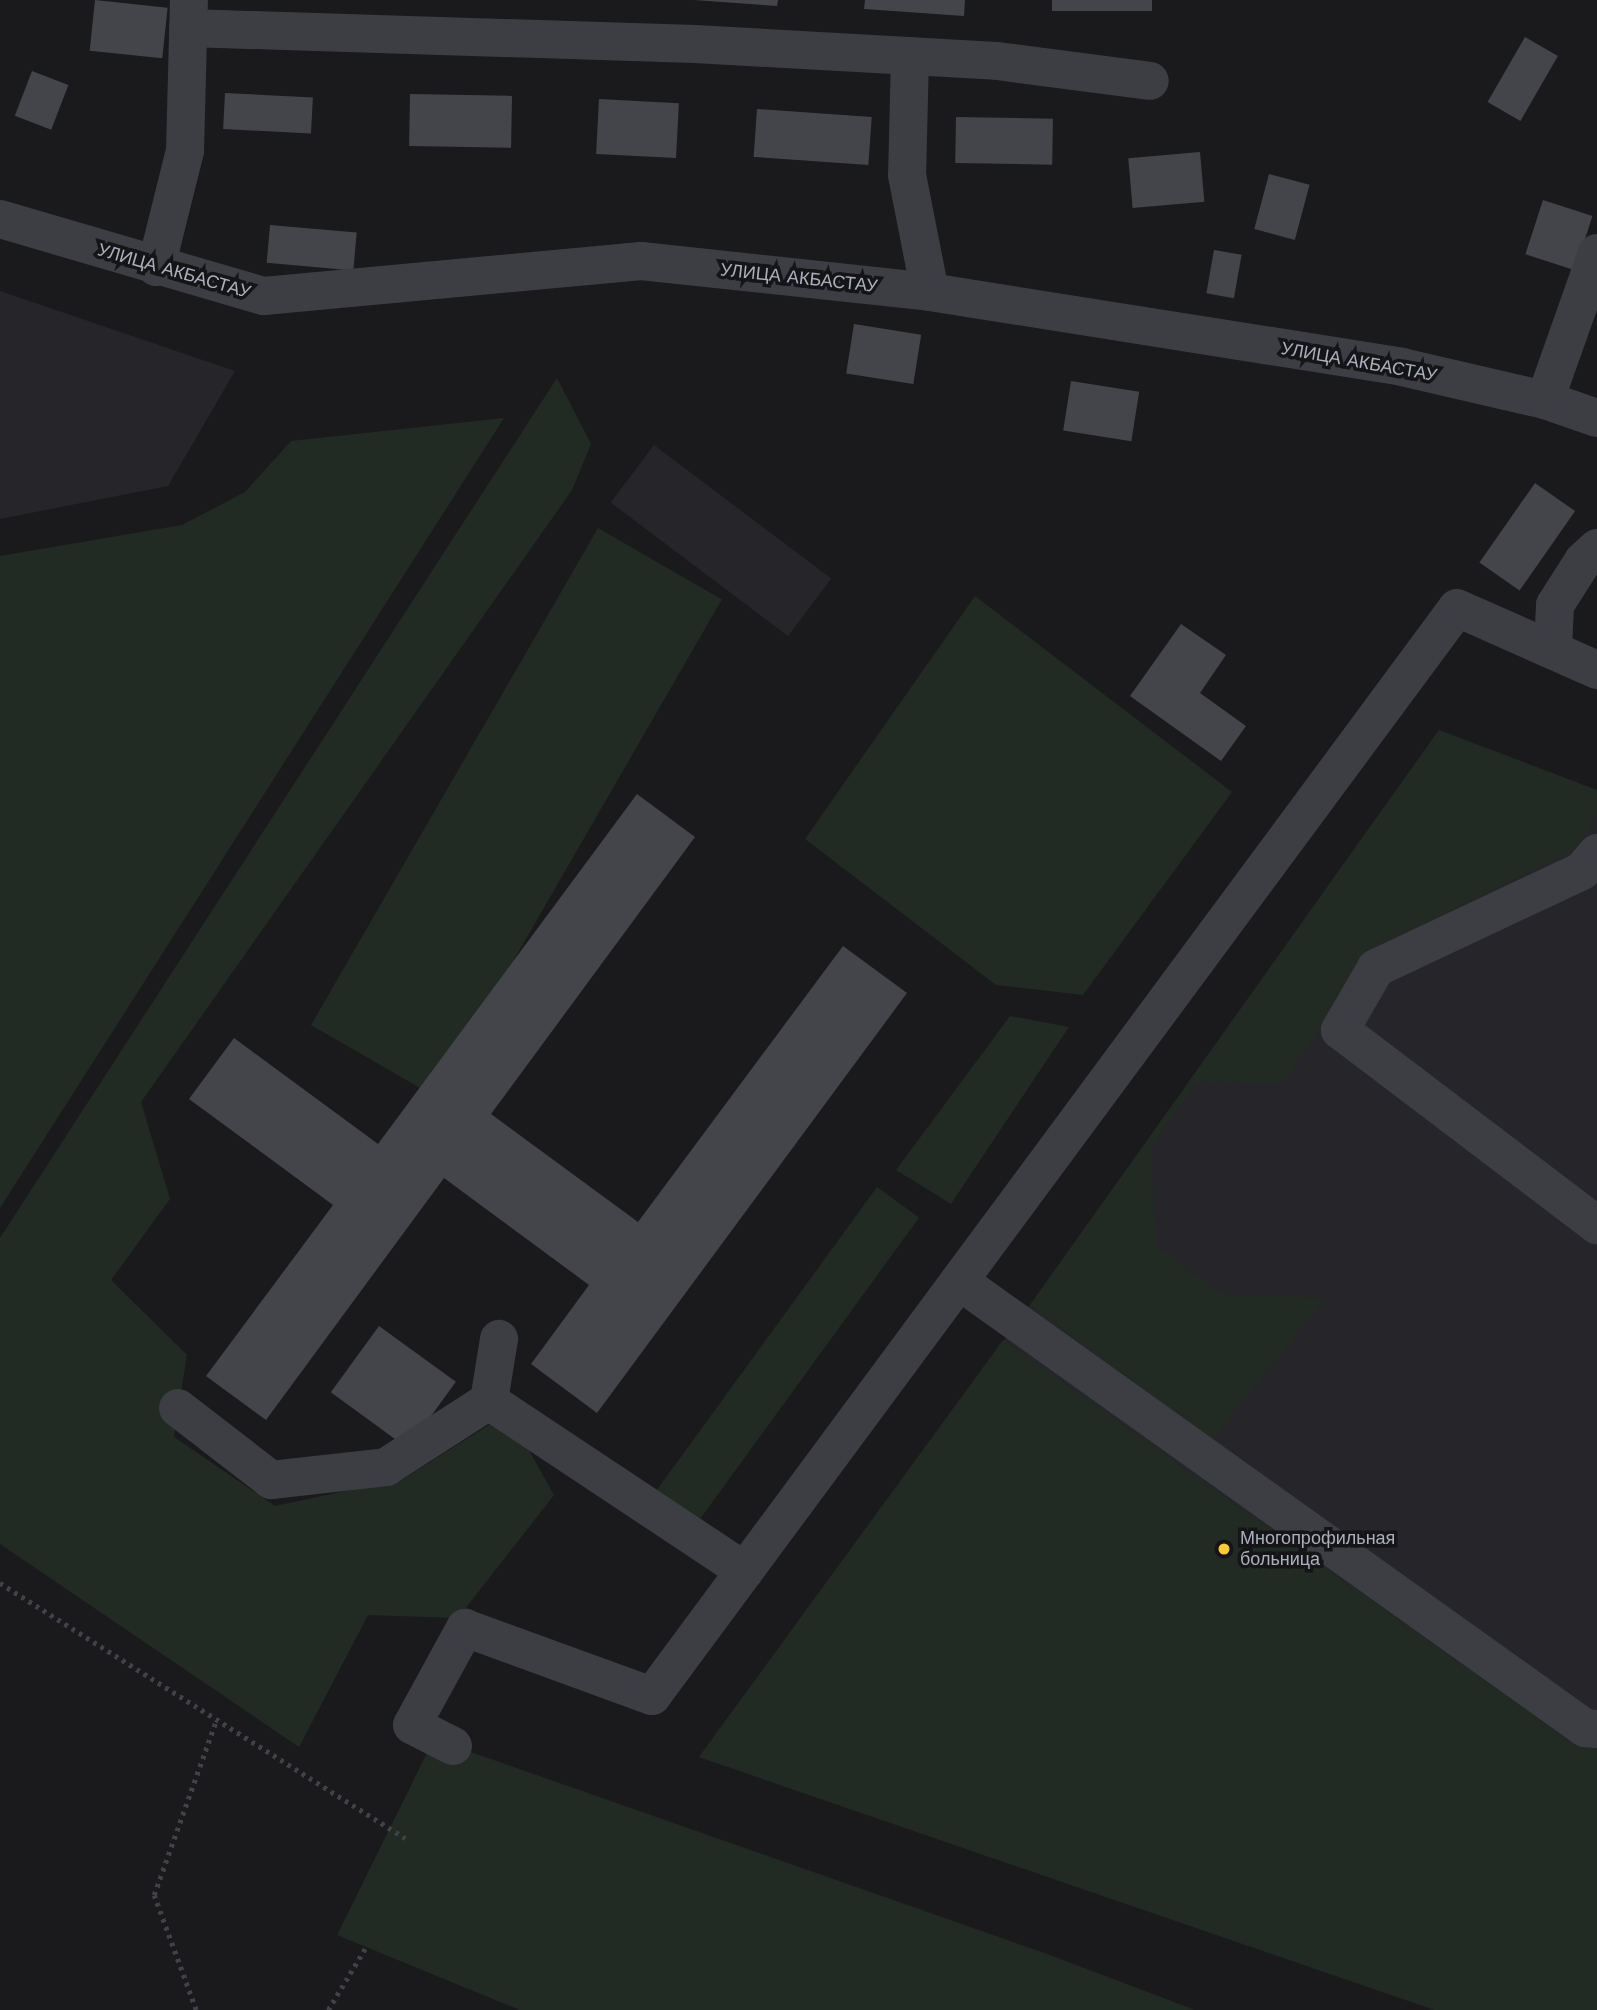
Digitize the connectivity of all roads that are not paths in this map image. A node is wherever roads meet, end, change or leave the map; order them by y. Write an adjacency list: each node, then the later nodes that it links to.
1 (189, 14): 2 (street); 6 (street)
2 (910, 56): 3 (street); 7 (street)
3 (1150, 81)
4 (0, 219): 6 (street, УЛИЦА АКБАСТАУ)
5 (1597, 253): 8 (street)
6 (156, 267): 7 (street, УЛИЦА АКБАСТАУ)
7 (930, 292): 8 (street, УЛИЦА АКБАСТАУ)
8 (1545, 400): 9 (street, УЛИЦА АКБАСТАУ)
9 (1597, 418)
10 (1597, 548): 11 (street)
11 (1553, 650): 12 (street); 15 (street)
12 (1597, 670)
13 (1597, 853): 14 (street)
14 (1597, 1225)
15 (959, 1281): 19 (street); 20 (street)
16 (499, 1339): 17 (street)
17 (489, 1401): 18 (street); 19 (street)
18 (178, 1408)
19 (745, 1571): 21 (street)
20 (1597, 1729)
21 (453, 1746)

